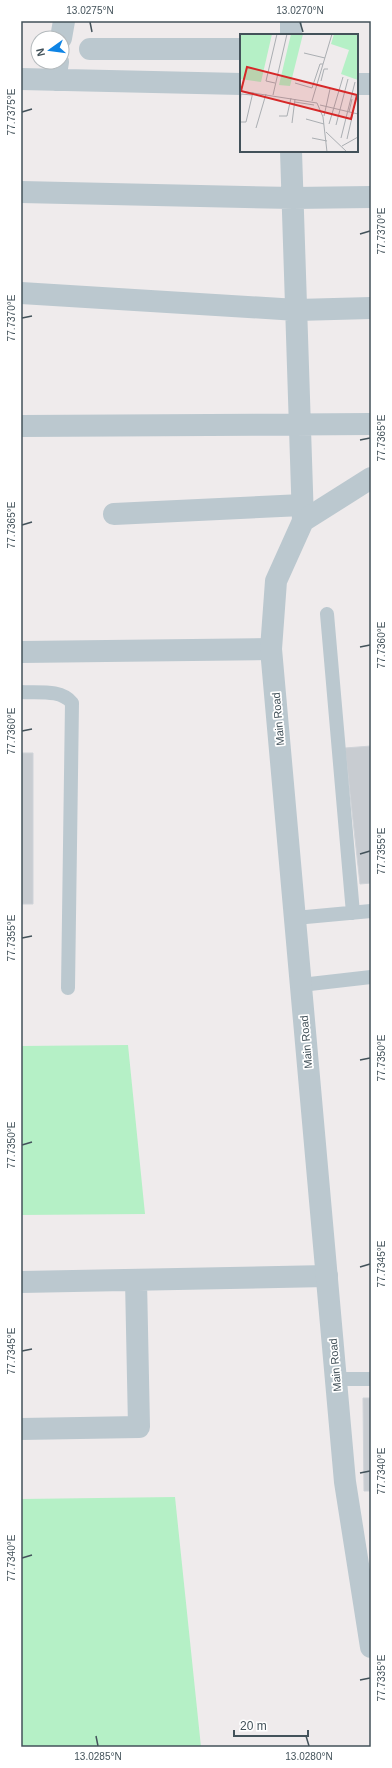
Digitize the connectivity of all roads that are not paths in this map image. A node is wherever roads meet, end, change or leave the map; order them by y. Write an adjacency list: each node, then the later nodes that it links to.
1 (291, 21): 2 (street)
2 (291, 34)
3 (90, 48): 4 (street)
4 (240, 49)
5 (57, 71): 6 (street); 7 (street)
6 (21, 79)
7 (240, 84)
8 (358, 84): 9 (street)
9 (371, 84)
10 (291, 152): 13 (street)
11 (21, 192): 13 (street)
12 (371, 197): 13 (street)
13 (293, 198): 16 (street)
14 (21, 293): 16 (street)
15 (371, 308): 16 (street)
16 (297, 310): 19 (street)
17 (371, 424): 19 (street)
18 (21, 426): 19 (street)
19 (300, 426): 21 (street)
20 (371, 478): 21 (street)
21 (303, 513): 22 (street); 24 (street, Main Road)
22 (114, 514)
23 (327, 614): 28 (lane)
24 (271, 649): 25 (street); 29 (street, Main Road)
25 (21, 652)
26 (21, 692): 32 (lane)
27 (371, 911): 28 (lane)
28 (353, 913): 29 (lane)
29 (296, 918): 31 (street, Main Road)
30 (371, 977): 31 (lane)
31 (301, 985): 33 (street, Main Road)
32 (68, 988)
33 (327, 1276): 34 (street); 36 (street, Main Road)
34 (136, 1280): 35 (street); 38 (street)
35 (21, 1282)
36 (336, 1379): 37 (lane); 39 (street, Main Road)
37 (371, 1379)
38 (21, 1429)
39 (367, 1589): 40 (street, Main Road)
40 (371, 1647)

